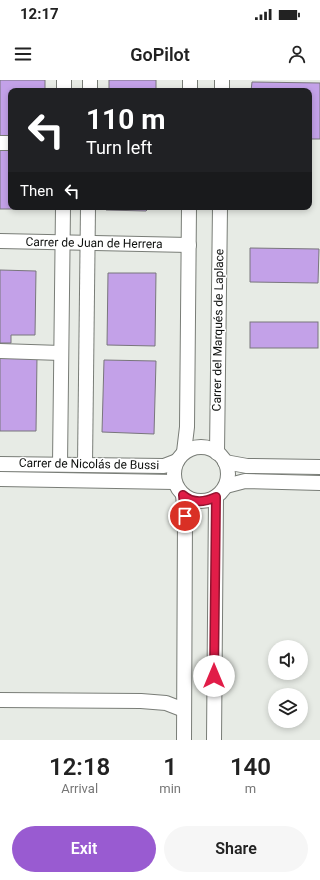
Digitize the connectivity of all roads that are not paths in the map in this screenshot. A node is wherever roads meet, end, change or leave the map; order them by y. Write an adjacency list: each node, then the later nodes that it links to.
1 (63, 210): 6 (street)
2 (88, 210): 7 (street)
3 (189, 210): 8 (street)
4 (220, 210): 12 (street, Carrer del Marqués de Laplace)
5 (0, 241): 6 (street, Carrer de Juan de Herrera)
6 (62, 242): 7 (street, Carrer de Juan de Herrera); 10 (street)
7 (88, 243): 8 (street, Carrer de Juan de Herrera); 15 (street)
8 (189, 245): 11 (street)
9 (0, 351): 10 (street)
10 (61, 353): 14 (street)
11 (180, 457): 12 (street); 15 (street, Carrer de Nicolás de Bussi); 18 (street)
12 (221, 457): 16 (street); 20 (street)
13 (0, 464): 14 (street, Carrer de Nicolás de Bussi)
14 (60, 464): 15 (street, Carrer de Nicolás de Bussi)
15 (85, 464)
16 (320, 467)
17 (0, 479): 18 (street, Carrer de Nicolás de Bussi)
18 (174, 482): 21 (street)
19 (320, 483): 20 (street)
20 (226, 486): 22 (street)
21 (183, 495): 22 (street); 24 (street)
22 (216, 497): 26 (street)
23 (0, 700): 24 (street)
24 (184, 710): 25 (street)
25 (184, 740)
26 (214, 740)

